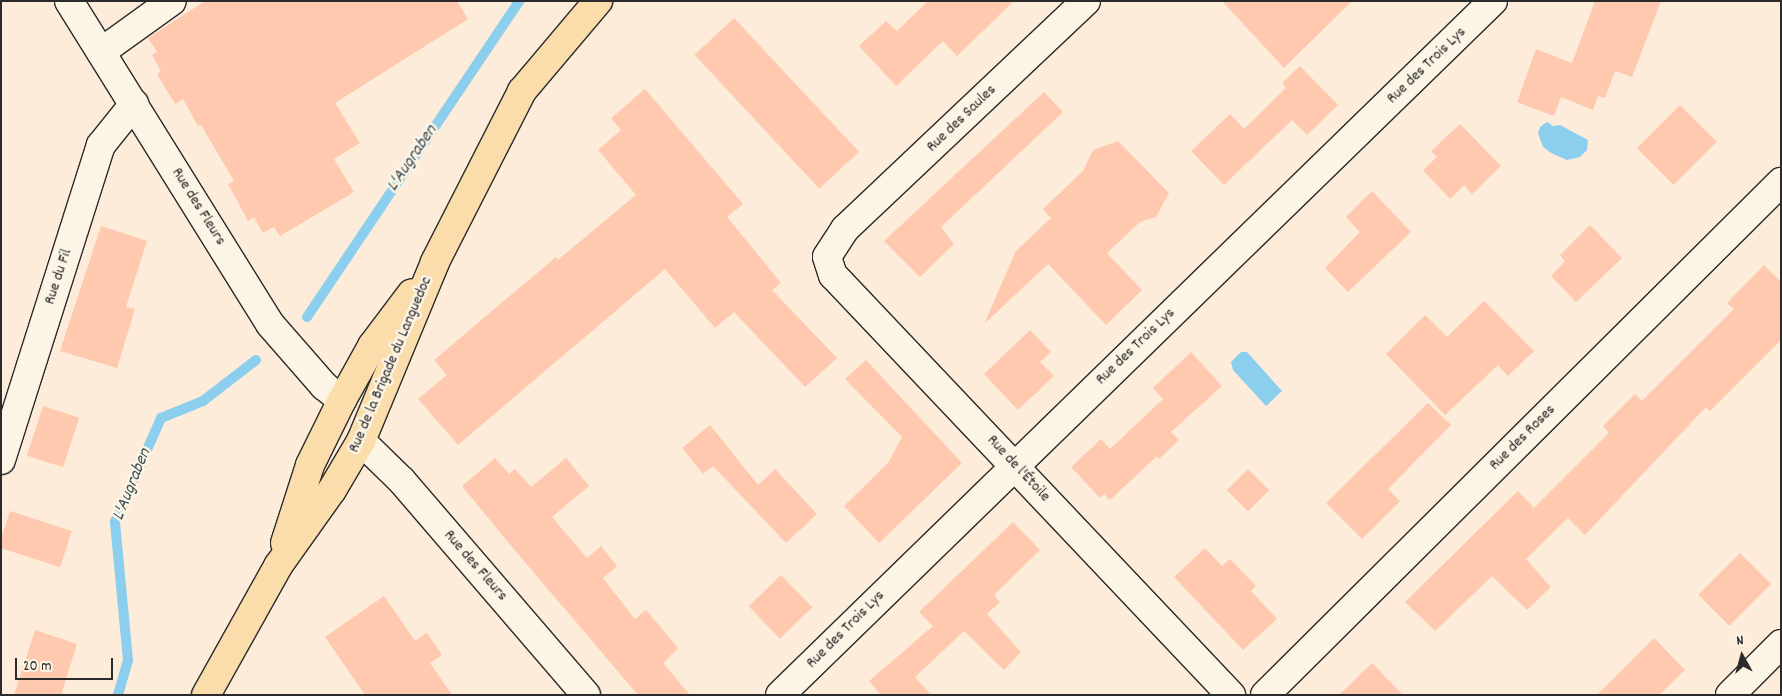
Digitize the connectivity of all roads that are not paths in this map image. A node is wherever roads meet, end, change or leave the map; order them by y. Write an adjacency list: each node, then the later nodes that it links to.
1 (69, 1): 6 (street, Rue des Fleurs)
2 (172, 1): 6 (street)
3 (598, 1): 10 (main road, Rue de la Brigade du Languedoc)
4 (1086, 1): 9 (street, Rue des Saules)
5 (1493, 1): 14 (street, Rue des Trois Lys)
6 (100, 52): 7 (street, Rue des Fleurs)
7 (134, 104): 11 (street, Rue des Fleurs); 13 (street, Rue du Fil)
8 (1781, 182): 21 (street, Rue des Roses)
9 (838, 237): 14 (street, Rue de l'Étoile)
10 (436, 262): 11 (main road, Rue de la Brigade du Languedoc); 12 (main road, Rue de la Brigade du Languedoc)
11 (342, 400): 15 (main road, Rue de la Brigade du Languedoc)
12 (361, 441): 15 (main road, Rue de la Brigade du Languedoc); 18 (street, Rue des Fleurs)
13 (1, 460)
14 (1014, 465): 19 (street, Rue des Trois Lys); 20 (street, Rue de l'Étoile)
15 (278, 566): 17 (main road, Rue de la Brigade du Languedoc)
16 (1781, 644): 22 (street)
17 (206, 695)
18 (586, 695)
19 (780, 695)
20 (1231, 695)
21 (1265, 695)
22 (1730, 695)

